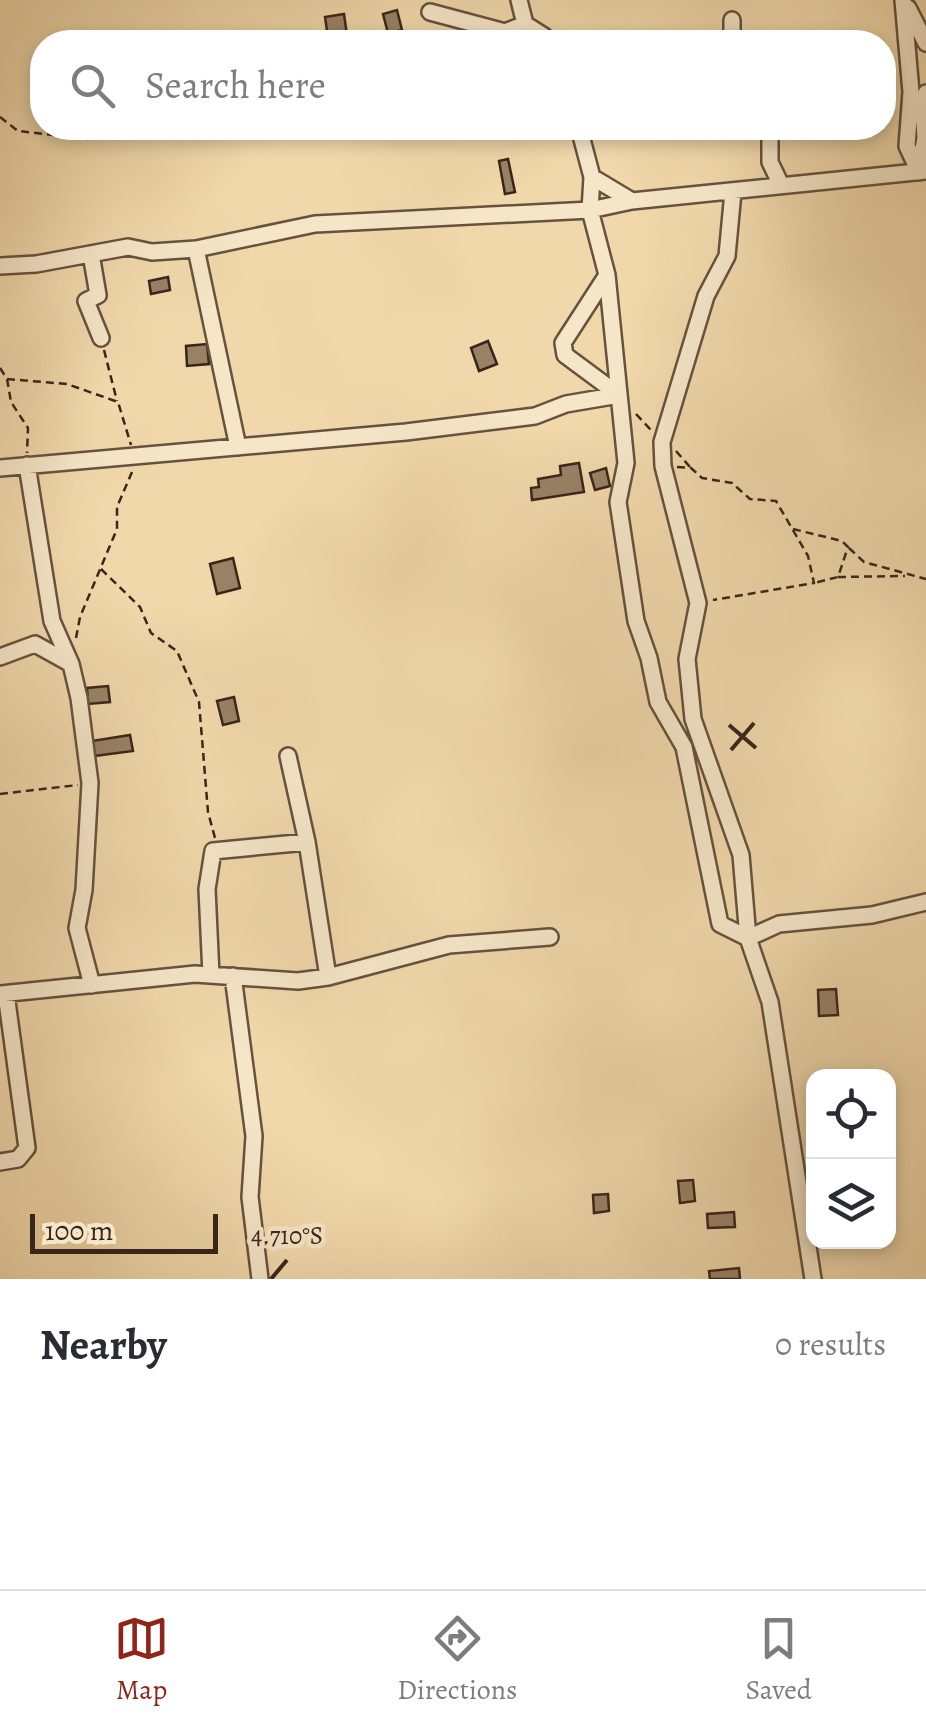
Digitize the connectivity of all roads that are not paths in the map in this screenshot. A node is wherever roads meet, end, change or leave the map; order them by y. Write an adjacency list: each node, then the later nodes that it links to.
1 (519, 0): 5 (street)
2 (904, 0): 10 (street); 14 (street)
3 (430, 12): 6 (street)
4 (732, 20): 9 (street)
5 (525, 24): 7 (street); 8 (street)
6 (498, 30)
7 (510, 30)
8 (533, 30)
9 (732, 30)
10 (926, 43)
11 (926, 93): 14 (street)
12 (583, 140): 15 (street)
13 (770, 140): 16 (street)
14 (922, 172): 16 (street)
15 (592, 176): 18 (street); 19 (street)
16 (781, 185): 17 (street)
17 (734, 192): 18 (street); 31 (street)
18 (632, 201): 19 (street)
19 (590, 210): 20 (street); 23 (street)
20 (196, 249): 21 (street); 26 (street)
21 (91, 254): 22 (street); 24 (street)
22 (0, 266)
23 (607, 276): 25 (street); 25 (street)
24 (101, 338)
25 (618, 395): 26 (street); 32 (street)
26 (238, 447): 27 (street)
27 (26, 464): 28 (street); 30 (street)
28 (0, 468)
29 (0, 657): 30 (street)
30 (71, 664): 41 (street)
31 (693, 719): 32 (street); 37 (street)
32 (684, 747): 37 (street)
33 (288, 756): 34 (street)
34 (307, 842): 38 (street); 40 (street)
35 (926, 902): 37 (street)
36 (550, 937): 40 (street)
37 (748, 938): 45 (street)
38 (211, 975): 39 (street); 41 (street)
39 (232, 976): 40 (street); 44 (street)
40 (328, 978)
41 (92, 985): 42 (street)
42 (3, 994): 43 (street)
43 (0, 1162)
44 (260, 1279)
45 (813, 1279)

